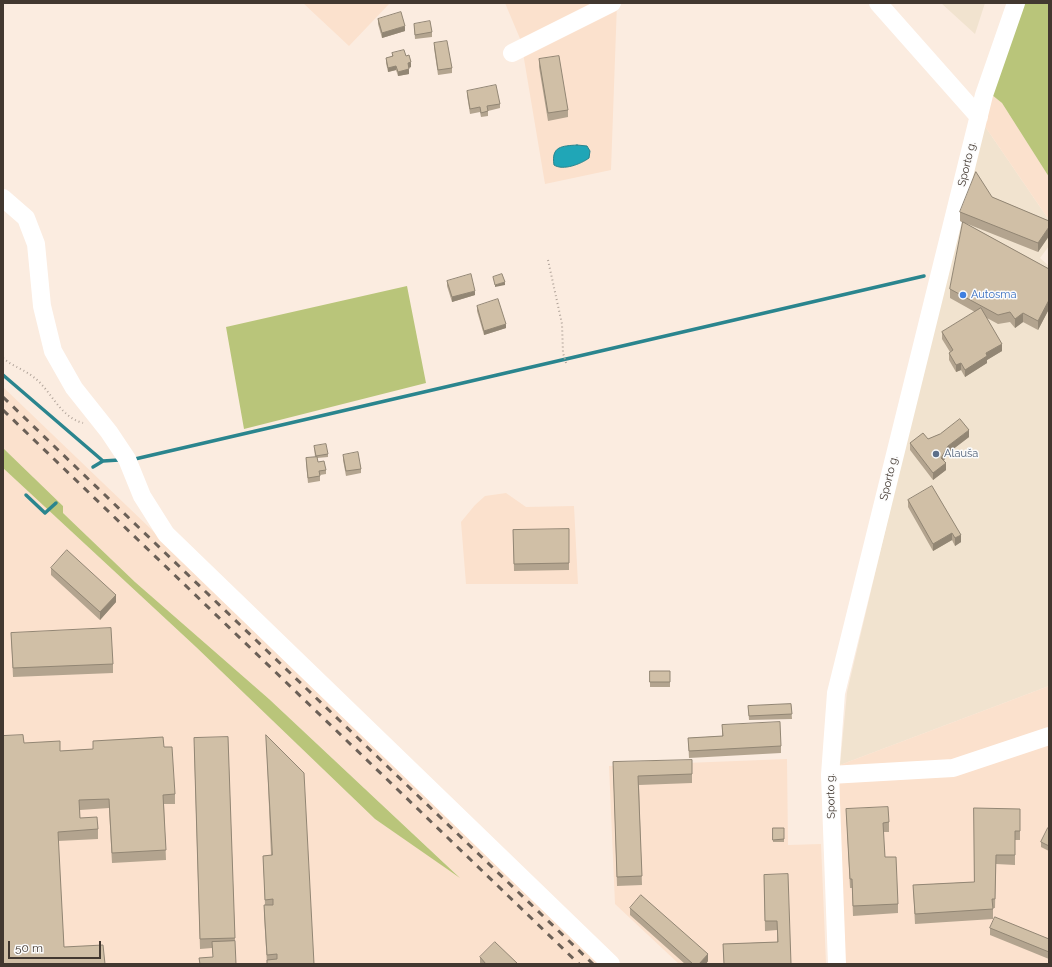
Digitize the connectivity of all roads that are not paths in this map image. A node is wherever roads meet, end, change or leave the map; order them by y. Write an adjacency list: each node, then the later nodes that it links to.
1 (612, 3): 4 (street)
2 (878, 3): 5 (street)
3 (1016, 3): 5 (street, Sporto g.)
4 (512, 53)
5 (979, 117): 8 (street, Sporto g.)
6 (3, 198): 9 (street)
7 (1049, 736): 8 (street)
8 (830, 775): 10 (street, Sporto g.)
9 (610, 964)
10 (837, 964)

